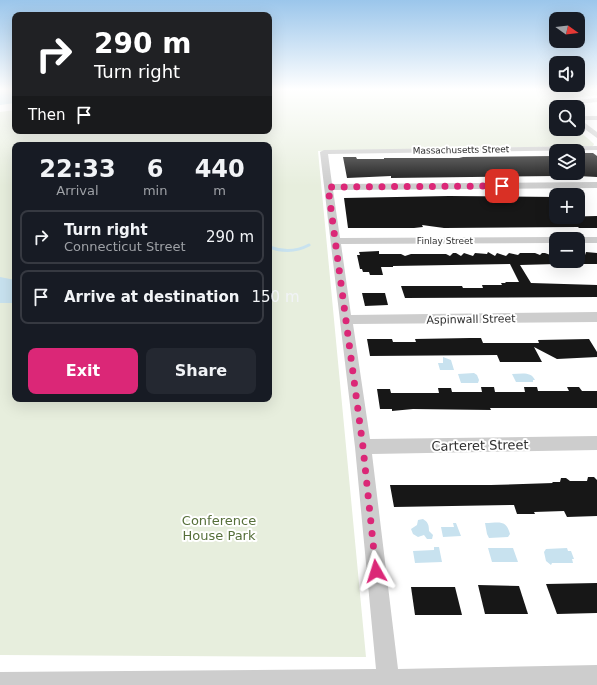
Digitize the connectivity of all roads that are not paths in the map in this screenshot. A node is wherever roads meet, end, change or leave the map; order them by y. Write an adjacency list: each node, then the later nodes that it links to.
1 (585, 125): 2 (street)
2 (597, 136)
3 (597, 148): 5 (street, Massachusetts Street)
4 (597, 185): 5 (street)
5 (328, 187): 9 (street)
6 (549, 240): 9 (street, Finlay Street)
7 (585, 240): 8 (street)
8 (597, 240)
9 (334, 242): 11 (street)
10 (597, 317): 11 (street, Aspinwall Street)
11 (346, 320): 13 (street)
12 (597, 443): 13 (street, Carteret Street)
13 (363, 447): 16 (street)
14 (597, 676): 16 (street)
15 (0, 683): 16 (street)
16 (389, 683)

